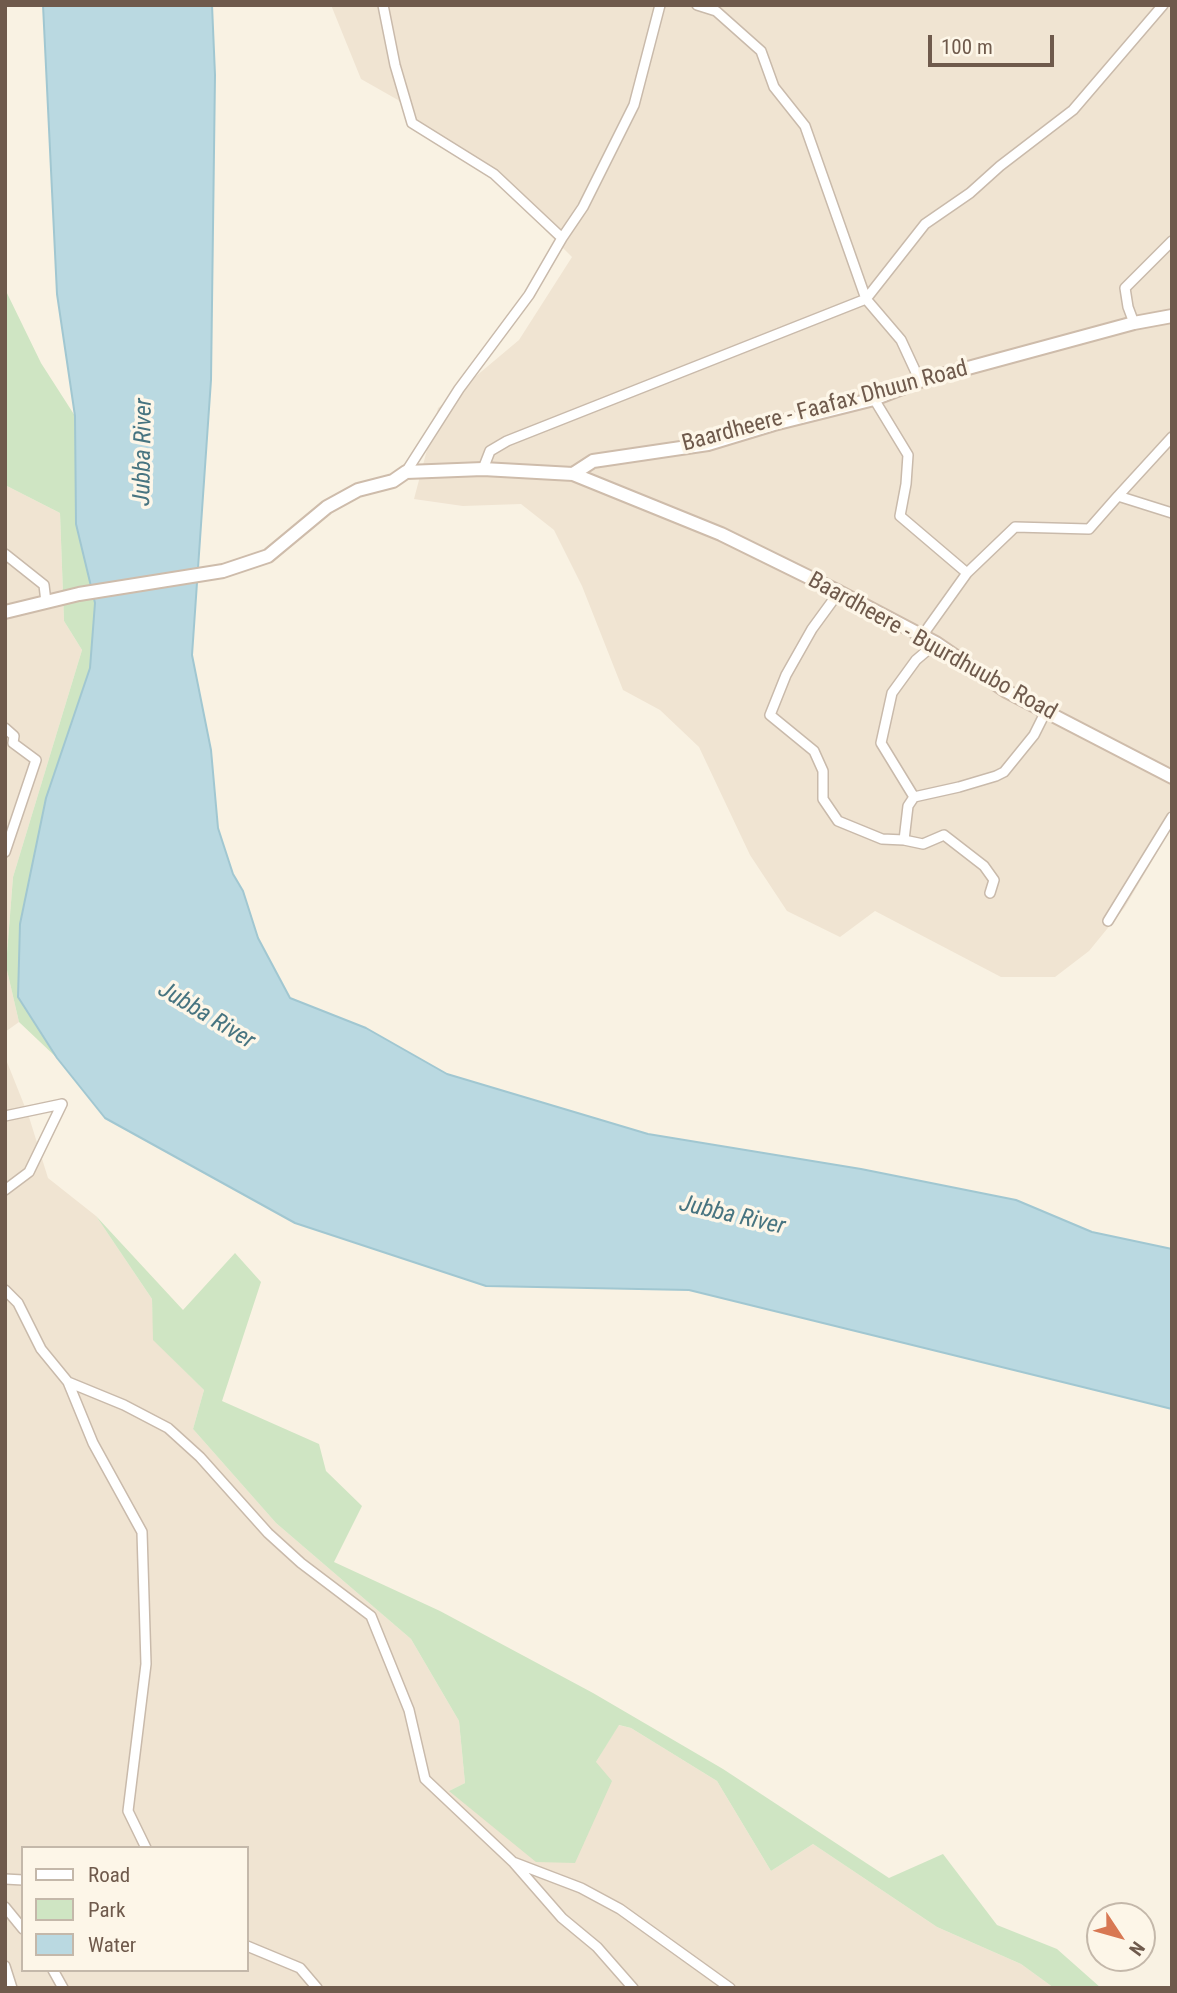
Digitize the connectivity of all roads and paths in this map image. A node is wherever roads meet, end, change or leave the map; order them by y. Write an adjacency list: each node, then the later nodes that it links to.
1 (383, 5): 5 (street)
2 (660, 5): 5 (street)
3 (697, 5): 7 (street)
4 (1163, 5): 7 (street)
5 (562, 238): 14 (street)
6 (1172, 241): 9 (street)
7 (866, 299): 10 (street); 13 (street)
8 (1172, 316): 9 (main road, Baardheere - Faafax Dhuun Road)
9 (1134, 323): 10 (main road, Baardheere - Faafax Dhuun Road)
10 (920, 381): 11 (main road, Baardheere - Faafax Dhuun Road)
11 (874, 399): 15 (main road, Baardheere - Faafax Dhuun Road); 19 (street)
12 (1171, 439): 16 (street)
13 (483, 468): 14 (main road, Baardheere - Faafax Dhuun Road); 15 (main road, Baardheere - Faafax Dhuun Road)
14 (406, 472): 21 (main road, Baardheere - Faafax Dhuun Road)
15 (573, 474): 20 (main road, Baardheere - Buurdhuubo Road)
16 (1118, 496): 17 (street); 19 (street)
17 (1172, 513)
18 (5, 554): 21 (street)
19 (967, 573): 23 (street)
20 (839, 592): 23 (main road, Baardheere - Buurdhuubo Road); 30 (street)
21 (46, 602): 22 (main road, Baardheere - Faafax Dhuun Road)
22 (5, 612)
23 (922, 636): 24 (main road, Baardheere - Buurdhuubo Road)
24 (936, 643): 25 (main road, Baardheere - Buurdhuubo Road); 28 (street)
25 (1046, 711): 27 (main road, Baardheere - Buurdhuubo Road); 28 (street)
26 (5, 728): 31 (street)
27 (1172, 777)
28 (914, 797): 30 (street)
29 (1172, 817): 33 (street)
30 (904, 840): 32 (street)
31 (5, 852)
32 (990, 893)
33 (1108, 921)
34 (5, 1116): 35 (street)
35 (5, 1190)
36 (5, 1290): 37 (street)
37 (68, 1382): 38 (street); 39 (street)
38 (145, 1846)
39 (513, 1862): 48 (street); 49 (street)
40 (5, 1907): 41 (street)
41 (21, 1927)
42 (248, 1946): 47 (street)
43 (5, 1966): 45 (street)
44 (54, 1972): 46 (street)
45 (12, 1988)
46 (63, 1988)
47 (317, 1988)
48 (633, 1988)
49 (730, 1988)

